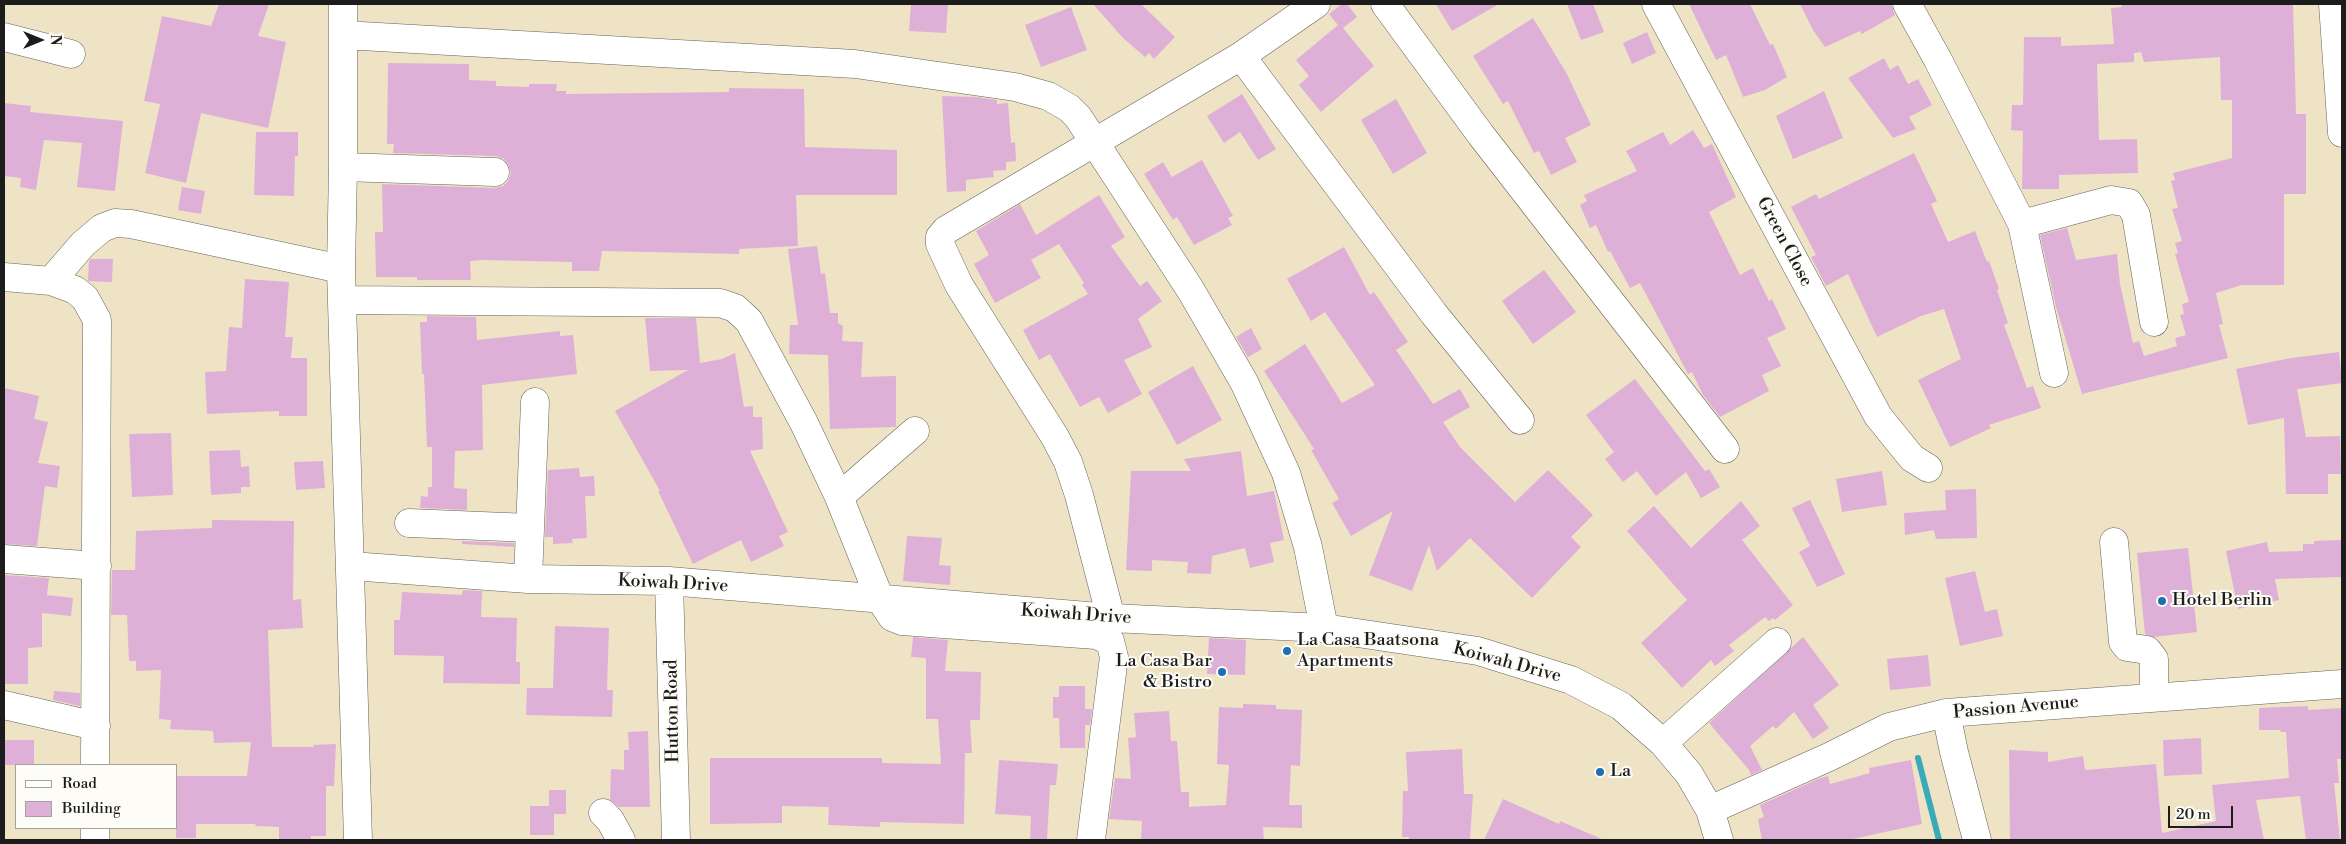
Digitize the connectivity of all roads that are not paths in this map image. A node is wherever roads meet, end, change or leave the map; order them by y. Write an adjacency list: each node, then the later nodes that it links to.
1 (343, 4): 7 (street)
2 (1316, 4): 10 (street)
3 (1385, 4): 26 (street)
4 (1656, 4): 27 (street, Green Close)
5 (1907, 4): 16 (street)
6 (2333, 4): 11 (street)
7 (343, 35): 13 (street); 14 (street)
8 (4, 37): 9 (street)
9 (71, 54)
10 (1241, 56): 13 (street); 24 (street)
11 (2340, 75): 12 (street)
12 (2342, 133)
13 (1095, 142): 39 (street); 40 (street)
14 (343, 167): 15 (street); 17 (street)
15 (495, 172)
16 (2022, 224): 21 (street); 22 (street)
17 (341, 268): 19 (street); 20 (street)
18 (4, 276): 19 (street)
19 (51, 282): 33 (street)
20 (342, 300): 28 (street); 34 (street)
21 (2154, 322)
22 (2054, 373)
23 (535, 402): 30 (street)
24 (1520, 420)
25 (915, 432): 28 (street)
26 (1725, 449)
27 (1928, 468)
28 (839, 497): 37 (street)
29 (409, 523): 30 (street)
30 (530, 528): 35 (street)
31 (2114, 542): 43 (street)
32 (4, 560): 33 (street)
33 (97, 566): 46 (street)
34 (351, 566): 35 (street, Koiwah Drive); 51 (street)
35 (528, 579): 36 (street, Koiwah Drive)
36 (670, 582): 37 (street, Koiwah Drive); 53 (street, Hutton Road)
37 (880, 599): 38 (street, Koiwah Drive)
38 (982, 617): 39 (street, Koiwah Drive); 54 (street)
39 (1112, 618): 40 (street, Koiwah Drive)
40 (1324, 628): 47 (street, Koiwah Drive)
41 (1777, 642): 47 (street)
42 (2342, 684): 43 (street, Passion Avenue)
43 (2154, 697): 45 (street, Passion Avenue)
44 (4, 705): 46 (street)
45 (1946, 713): 49 (street, Passion Avenue); 56 (street)
46 (96, 726): 48 (street)
47 (1663, 742): 49 (street, Koiwah Drive)
48 (95, 764)
49 (1710, 810): 55 (street, Koiwah Drive)
50 (603, 813): 52 (street)
51 (358, 840)
52 (621, 840)
53 (676, 840)
54 (1091, 840)
55 (1719, 840)
56 (1977, 840)

